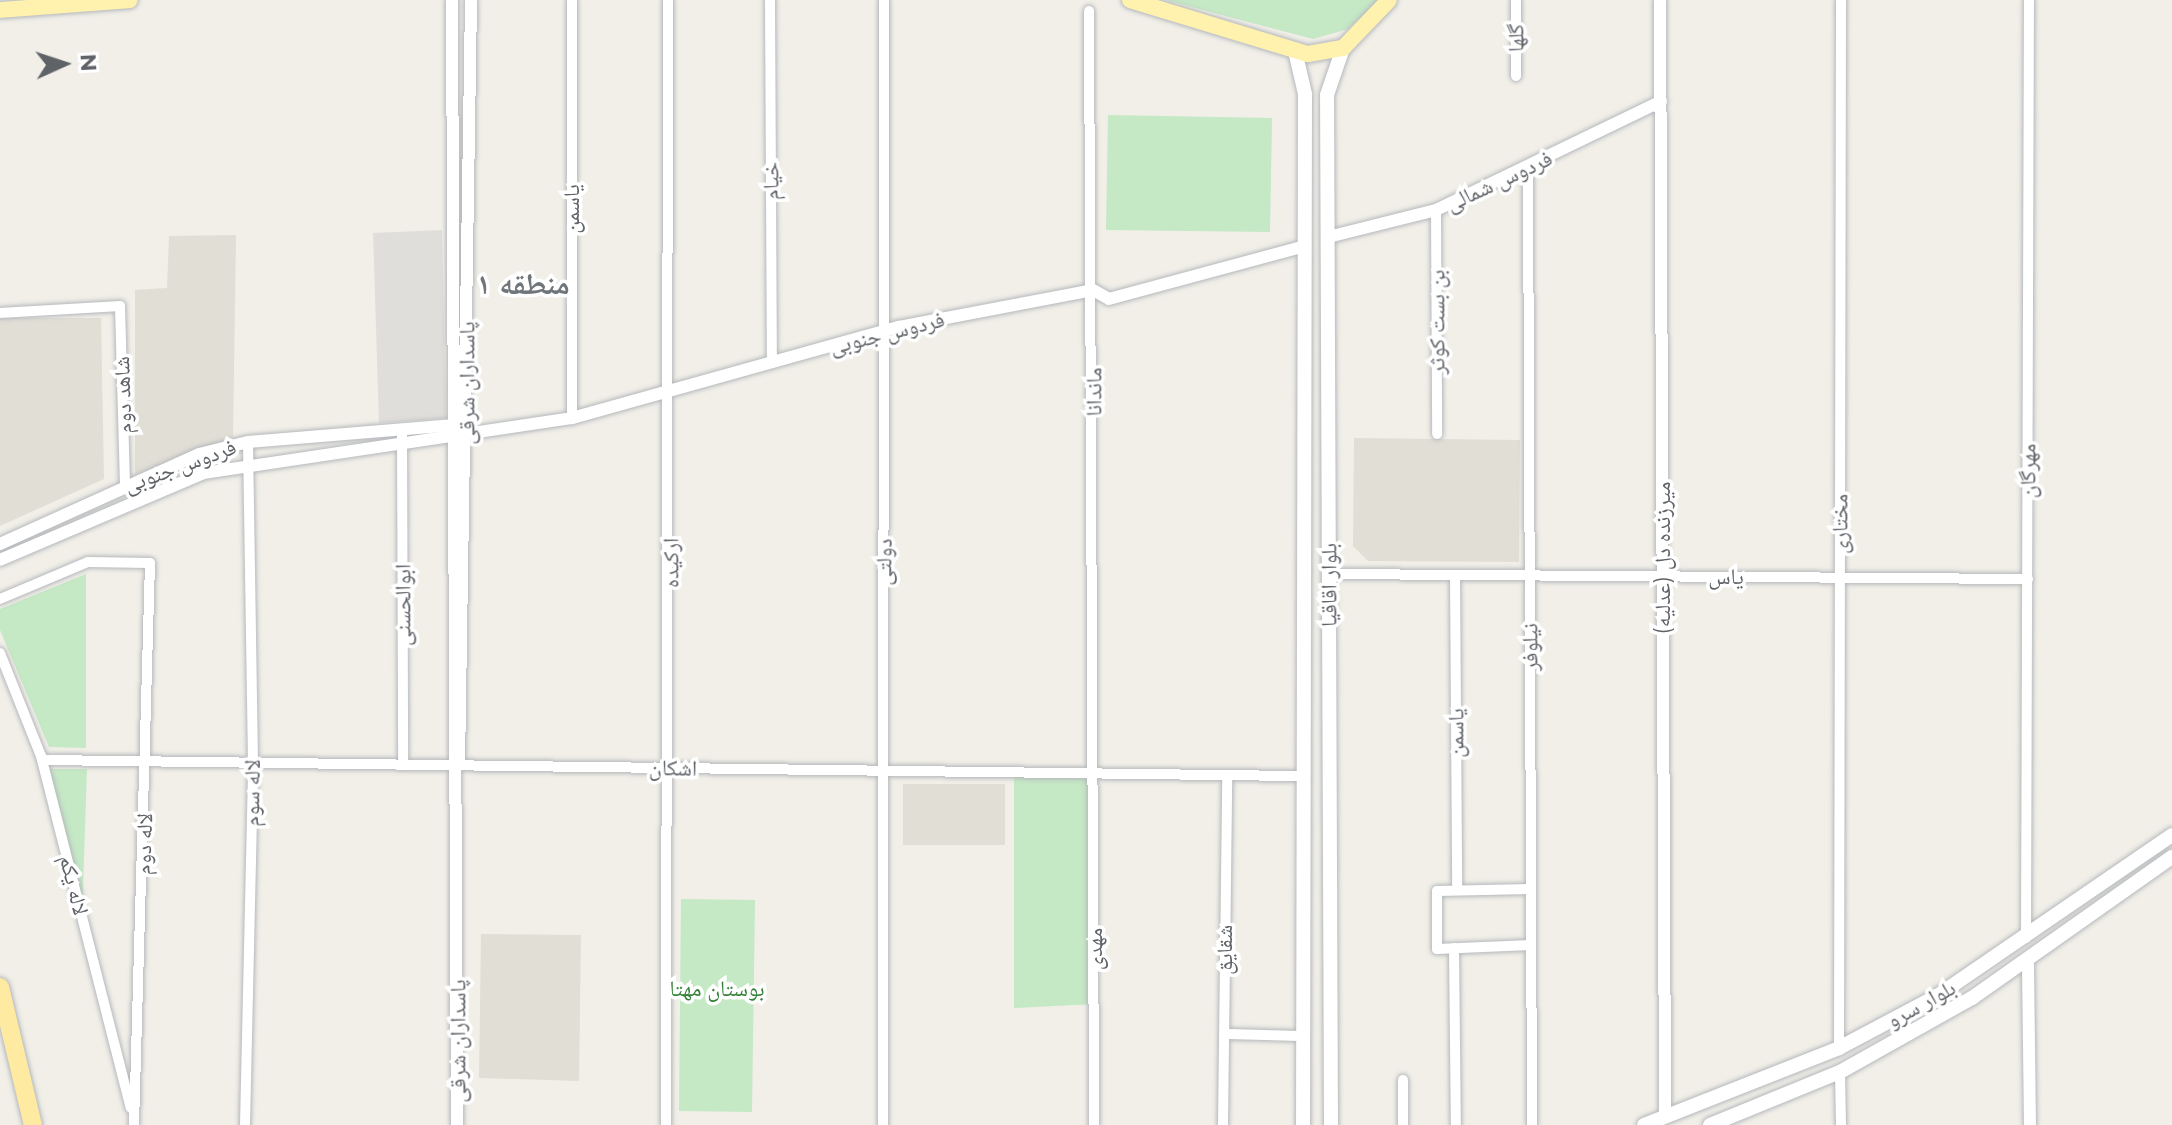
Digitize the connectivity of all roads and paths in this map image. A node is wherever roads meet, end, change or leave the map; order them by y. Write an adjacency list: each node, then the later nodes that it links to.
1 (130, 0): 14 (main road)
2 (572, 0): 29 (street, یاسمن)
3 (668, 0): 28 (street, ارکیده)
4 (770, 0): 27 (street, خیام)
5 (884, 0): 26 (street, دولتی)
6 (1130, 0): 17 (main road)
7 (1516, 0): 18 (street, گلها)
8 (1660, 0): 19 (street, میرزنده دل (عدلیه))
9 (1841, 0): 45 (street, مختاری)
10 (2029, 0): 46 (street, مهرگان)
11 (453, 2): 30 (street, پاسداران شرقی)
12 (469, 2): 32 (street, پاسداران شرقی)
13 (1391, 3): 16 (main road)
14 (0, 10)
15 (1089, 11): 24 (street, ماندانا)
16 (1343, 48): 17 (main road); 22 (main road, بلوار اقاقیا)
17 (1295, 51): 23 (main road, بلوار اقاقیا)
18 (1516, 76)
19 (1661, 101): 20 (street, فردوس شمالی); 44 (street, میرزنده دل (عدلیه))
20 (1528, 170): 21 (street, فردوس شمالی); 43 (street, نیلوفر)
21 (1436, 210): 22 (street, فردوس شمالی); 33 (street, بن بست کوثر)
22 (1328, 237): 41 (main road, بلوار اقاقیا)
23 (1305, 246): 24 (street, فردوس جنوبی); 58 (main road, بلوار اقاقیا)
24 (1093, 290): 26 (street, فردوس جنوبی); 56 (street, ماندانا)
25 (0, 313): 38 (street, شاهد دوم)
26 (887, 331): 27 (street, فردوس جنوبی); 55 (street, دولتی)
27 (772, 363): 28 (street, فردوس جنوبی)
28 (670, 390): 29 (street, فردوس جنوبی); 54 (street, ارکیده)
29 (572, 418): 32 (street, فردوس جنوبی)
30 (452, 423): 31 (street, فردوس جنوبی); 32 (street); 34 (street, پاسداران شرقی)
31 (402, 429): 35 (street, فردوس جنوبی); 36 (street, ابوالحسنی)
32 (467, 430): 34 (street, فردوس جنوبی); 53 (street, پاسداران شرقی)
33 (1437, 434)
34 (453, 438): 36 (street, فردوس جنوبی); 53 (street, پاسداران شرقی)
35 (248, 442): 37 (street, لاله سوم); 38 (street, فردوس جنوبی)
36 (403, 445): 37 (street, فردوس جنوبی); 52 (street, ابوالحسنی)
37 (251, 462): 40 (street, فردوس جنوبی); 51 (street, لاله سوم)
38 (125, 484): 39 (street, فردوس جنوبی)
39 (0, 544)
40 (0, 560)
41 (1329, 574): 42 (street, یاس); 83 (main road, بلوار اقاقیا)
42 (1455, 575): 43 (street, یاس); 62 (street, یاسمن)
43 (1530, 575): 44 (street, یاس); 61 (street, نیلوفر)
44 (1663, 576): 45 (street, یاس); 73 (street, میرزنده دل (عدلیه))
45 (1840, 578): 46 (street, یاس); 70 (street, مختاری)
46 (2028, 579): 63 (street, مهرگان)
47 (0, 599): 50 (street, لاله دوم)
48 (0, 653): 49 (street, لاله یکم)
49 (42, 760): 50 (street, اشکان); 75 (street, لاله یکم)
50 (147, 761): 51 (street, اشکان); 75 (street, لاله دوم)
51 (253, 762): 52 (street, اشکان); 76 (street, لاله سوم)
52 (403, 764): 53 (street, اشکان)
53 (459, 765): 54 (street, اشکان); 77 (street, پاسداران شرقی)
54 (672, 768): 55 (street, اشکان); 78 (street, ارکیده)
55 (882, 770): 56 (street, اشکان); 79 (street, دولتی)
56 (1096, 773): 57 (street, اشکان); 80 (street, مهدی)
57 (1227, 775): 58 (street, اشکان); 68 (street, شقایق)
58 (1304, 776): 69 (main road, بلوار اقاقیا)
59 (2172, 835): 63 (main road, بلوار سرو)
60 (2172, 857): 66 (main road, بلوار سرو)
61 (1531, 889): 62 (street); 64 (street, نیلوفر)
62 (1457, 890): 65 (street)
63 (2026, 941): 70 (main road, بلوار سرو)
64 (1531, 945): 65 (street); 86 (street, نیلوفر)
65 (1454, 948): 85 (street)
66 (2028, 964): 71 (main road, بلوار سرو); 90 (street)
67 (0, 987): 74 (highway)
68 (1225, 1034): 69 (street); 81 (street, شقایق)
69 (1303, 1036): 82 (main road, بلوار اقاقیا)
70 (1839, 1048): 73 (main road, بلوار سرو)
71 (1840, 1072): 88 (main road, بلوار سرو); 89 (street)
72 (1403, 1080): 84 (street)
73 (1665, 1116): 87 (main road, بلوار سرو)
74 (33, 1123)
75 (134, 1123)
76 (245, 1125)
77 (457, 1125)
78 (666, 1125)
79 (883, 1125)
80 (1094, 1125)
81 (1223, 1125)
82 (1303, 1125)
83 (1331, 1125)
84 (1403, 1125)
85 (1456, 1125)
86 (1532, 1125)
87 (1644, 1125)
88 (1710, 1125)
89 (1841, 1125)
90 (2030, 1125)

